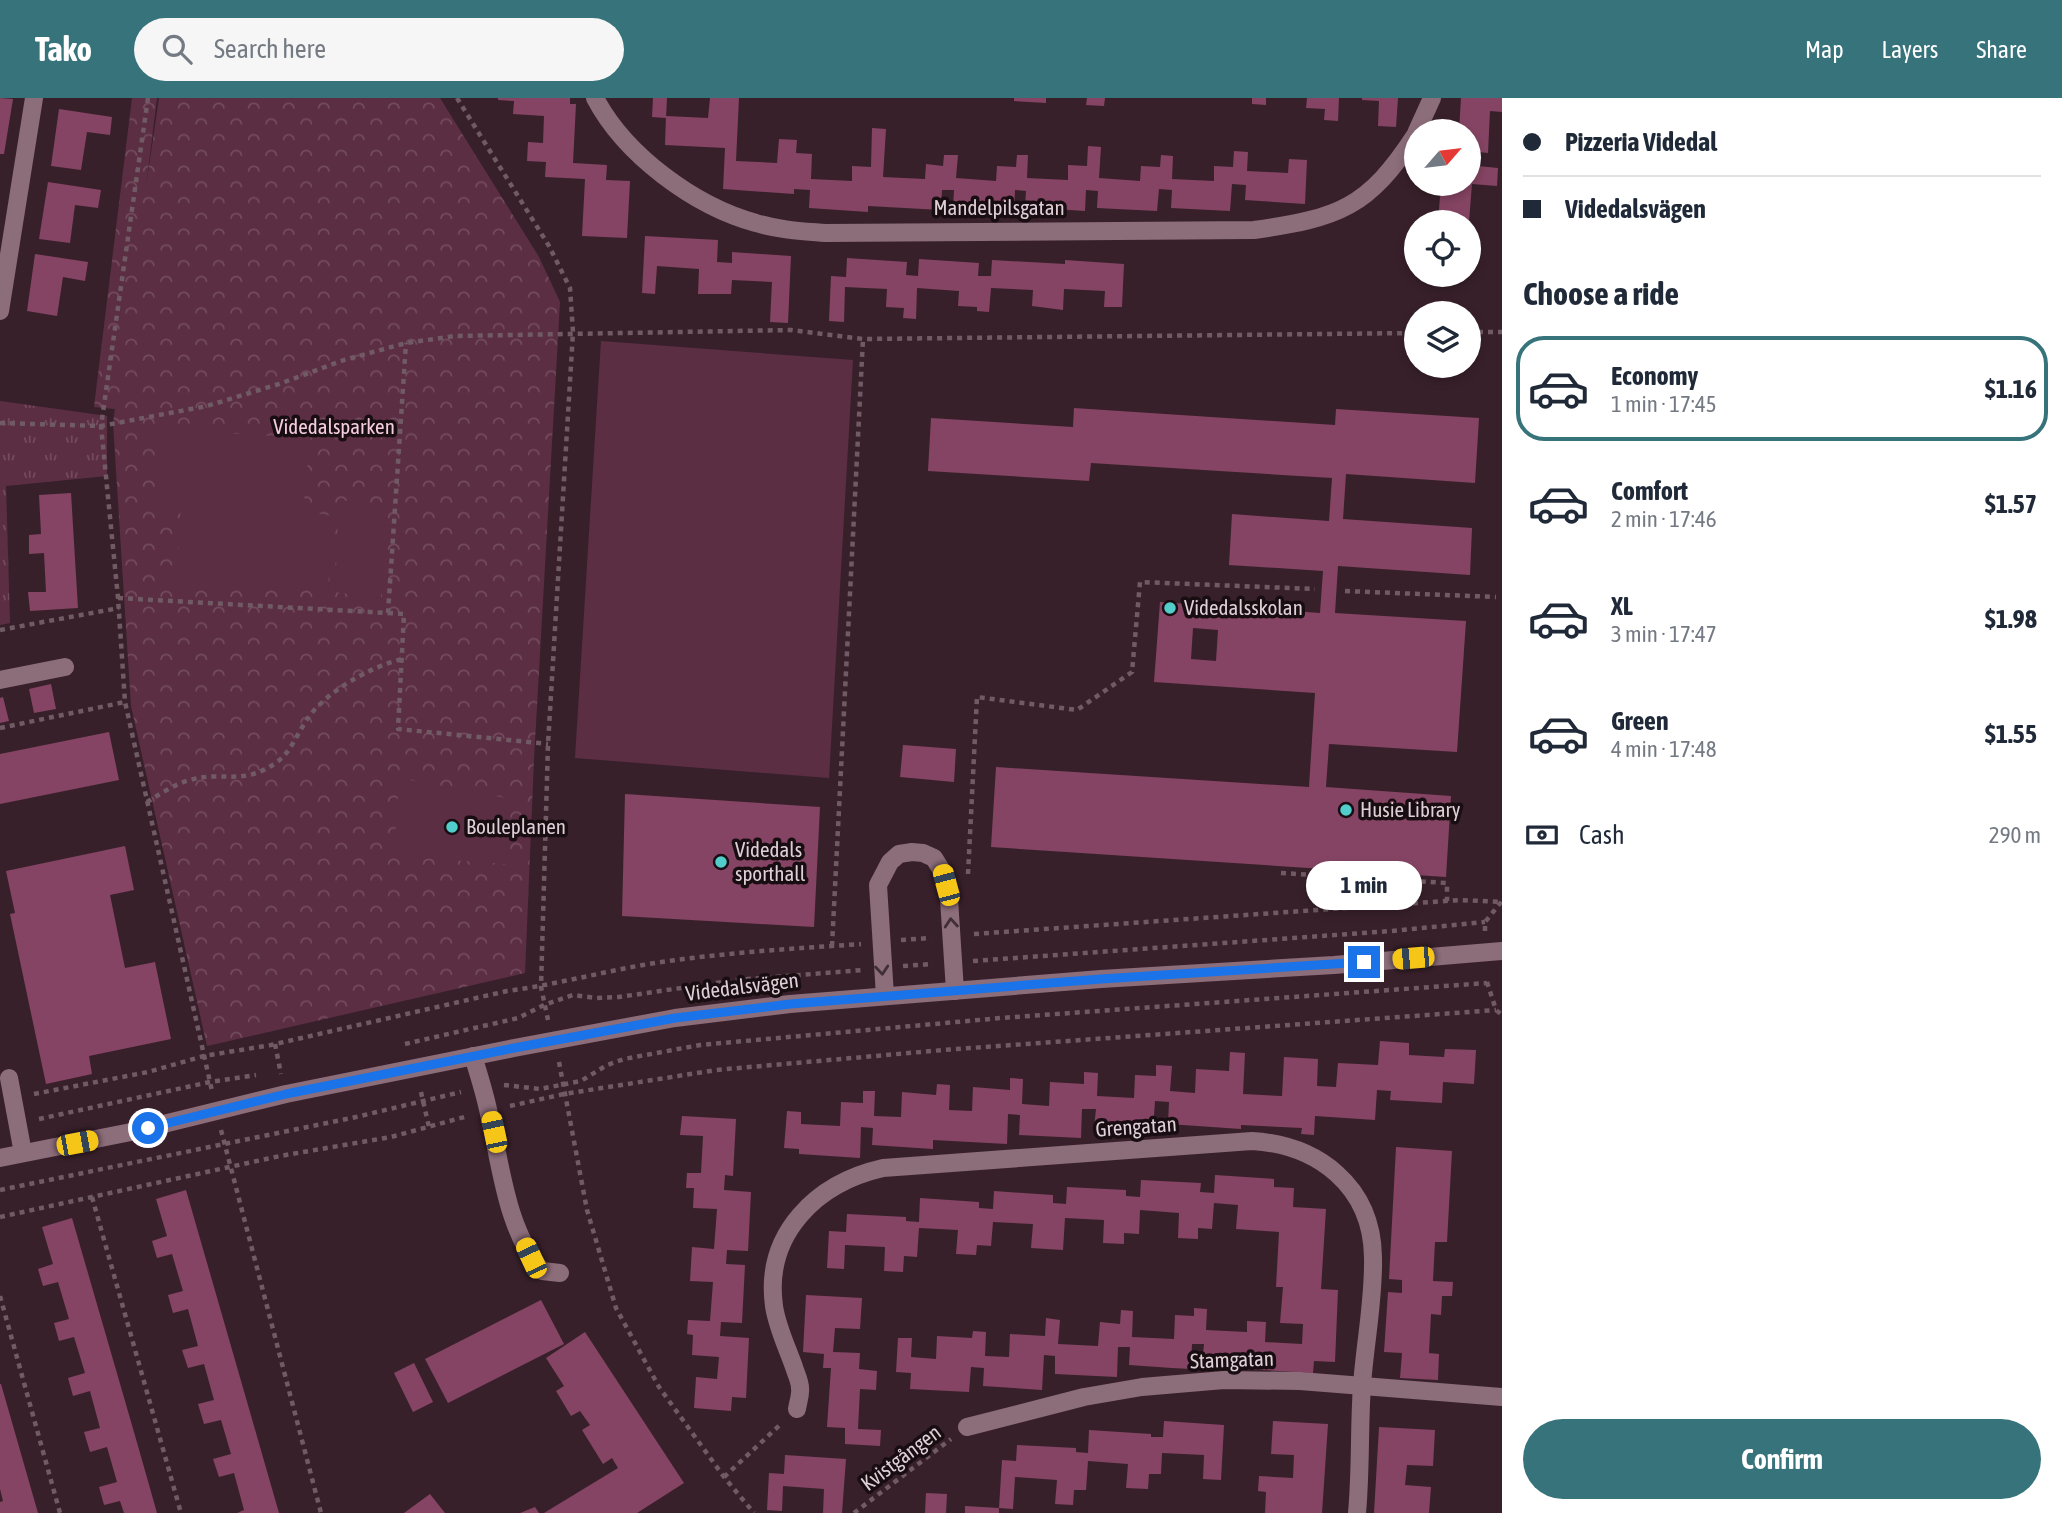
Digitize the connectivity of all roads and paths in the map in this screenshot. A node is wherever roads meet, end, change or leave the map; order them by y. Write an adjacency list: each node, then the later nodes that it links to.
1 (33, 98): 8 (street)
2 (148, 98): 16 (path)
3 (457, 98): 9 (path)
4 (594, 98): 7 (street, Mandelpilsgatan)
5 (1432, 98): 6 (street, Mandelpilsgatan)
6 (1423, 119)
7 (1404, 153)
8 (0, 311)
9 (573, 332): 13 (path); 14 (path); 29 (path)
10 (1481, 332): 11 (path)
11 (1502, 332)
12 (1404, 333): 13 (path)
13 (863, 339): 38 (path)
14 (406, 343): 16 (path); 22 (path)
15 (0, 423): 16 (path)
16 (101, 426): 20 (path)
17 (1315, 589): 32 (path)
18 (1345, 591): 19 (path)
19 (1496, 597)
20 (118, 598): 21 (path); 22 (path)
21 (118, 608): 23 (path); 27 (path)
22 (388, 613): 24 (path)
23 (0, 630)
24 (402, 659): 29 (path); 30 (path)
25 (65, 667): 26 (street)
26 (0, 680)
27 (125, 702): 28 (path); 30 (path)
28 (0, 728)
29 (548, 744): 40 (path)
30 (147, 802): 48 (path)
31 (1281, 873): 33 (path)
32 (968, 879)
33 (1447, 901): 34 (path); 35 (path)
34 (1501, 901): 36 (path)
35 (952, 936): 37 (path); 37 (street, one-way to 37); 41 (street)
36 (1325, 936)
37 (880, 942): 38 (path); 42 (street, one-way to 42)
38 (832, 946): 40 (path)
39 (1502, 951): 41 (street, Videdalsvägen)
40 (541, 987): 46 (path); 47 (path)
41 (955, 991): 42 (street, Videdalsvägen)
42 (885, 996): 45 (street, Videdalsvägen)
43 (1496, 1010): 44 (path); 56 (path); 59 (path)
44 (1502, 1015)
45 (555, 1041): 49 (street, Videdalsvägen); 56 (path)
46 (275, 1044): 48 (path); 50 (path)
47 (397, 1046)
48 (204, 1056): 55 (path); 60 (path)
49 (473, 1056): 57 (street); 63 (street, Videdalsvägen)
50 (281, 1071): 51 (path); 54 (path)
51 (270, 1073)
52 (258, 1075): 55 (path)
53 (9, 1078): 60 (street)
54 (283, 1081)
55 (210, 1082): 63 (path); 64 (path)
56 (563, 1084): 57 (path); 59 (path)
57 (482, 1088): 61 (path); 62 (street)
58 (421, 1092): 61 (path)
59 (565, 1094): 62 (path); 79 (path)
60 (12, 1098): 64 (street)
61 (424, 1102): 65 (path); 66 (path)
62 (489, 1111): 65 (path); 73 (street)
63 (216, 1112): 66 (path); 67 (street, Videdalsvägen)
64 (17, 1123): 67 (street)
65 (429, 1127): 69 (path)
66 (224, 1142): 69 (path); 70 (path)
67 (23, 1153): 68 (street, Videdalsvägen)
68 (0, 1158)
69 (230, 1167): 71 (path); 82 (path)
70 (0, 1190)
71 (92, 1197): 72 (path); 81 (path)
72 (0, 1217)
73 (560, 1273)
74 (0, 1297): 80 (path)
75 (1362, 1387): 76 (street, Stamgatan); 77 (street, Grengatan); 78 (street, Stamgatan); 85 (street, Grengatan)
76 (1502, 1397)
77 (797, 1409): 79 (path)
78 (967, 1427): 84 (path, Kvistgången)
79 (724, 1477): 83 (path)
80 (60, 1513)
81 (181, 1513)
82 (321, 1513)
83 (754, 1513)
84 (854, 1513)
85 (1357, 1513)

